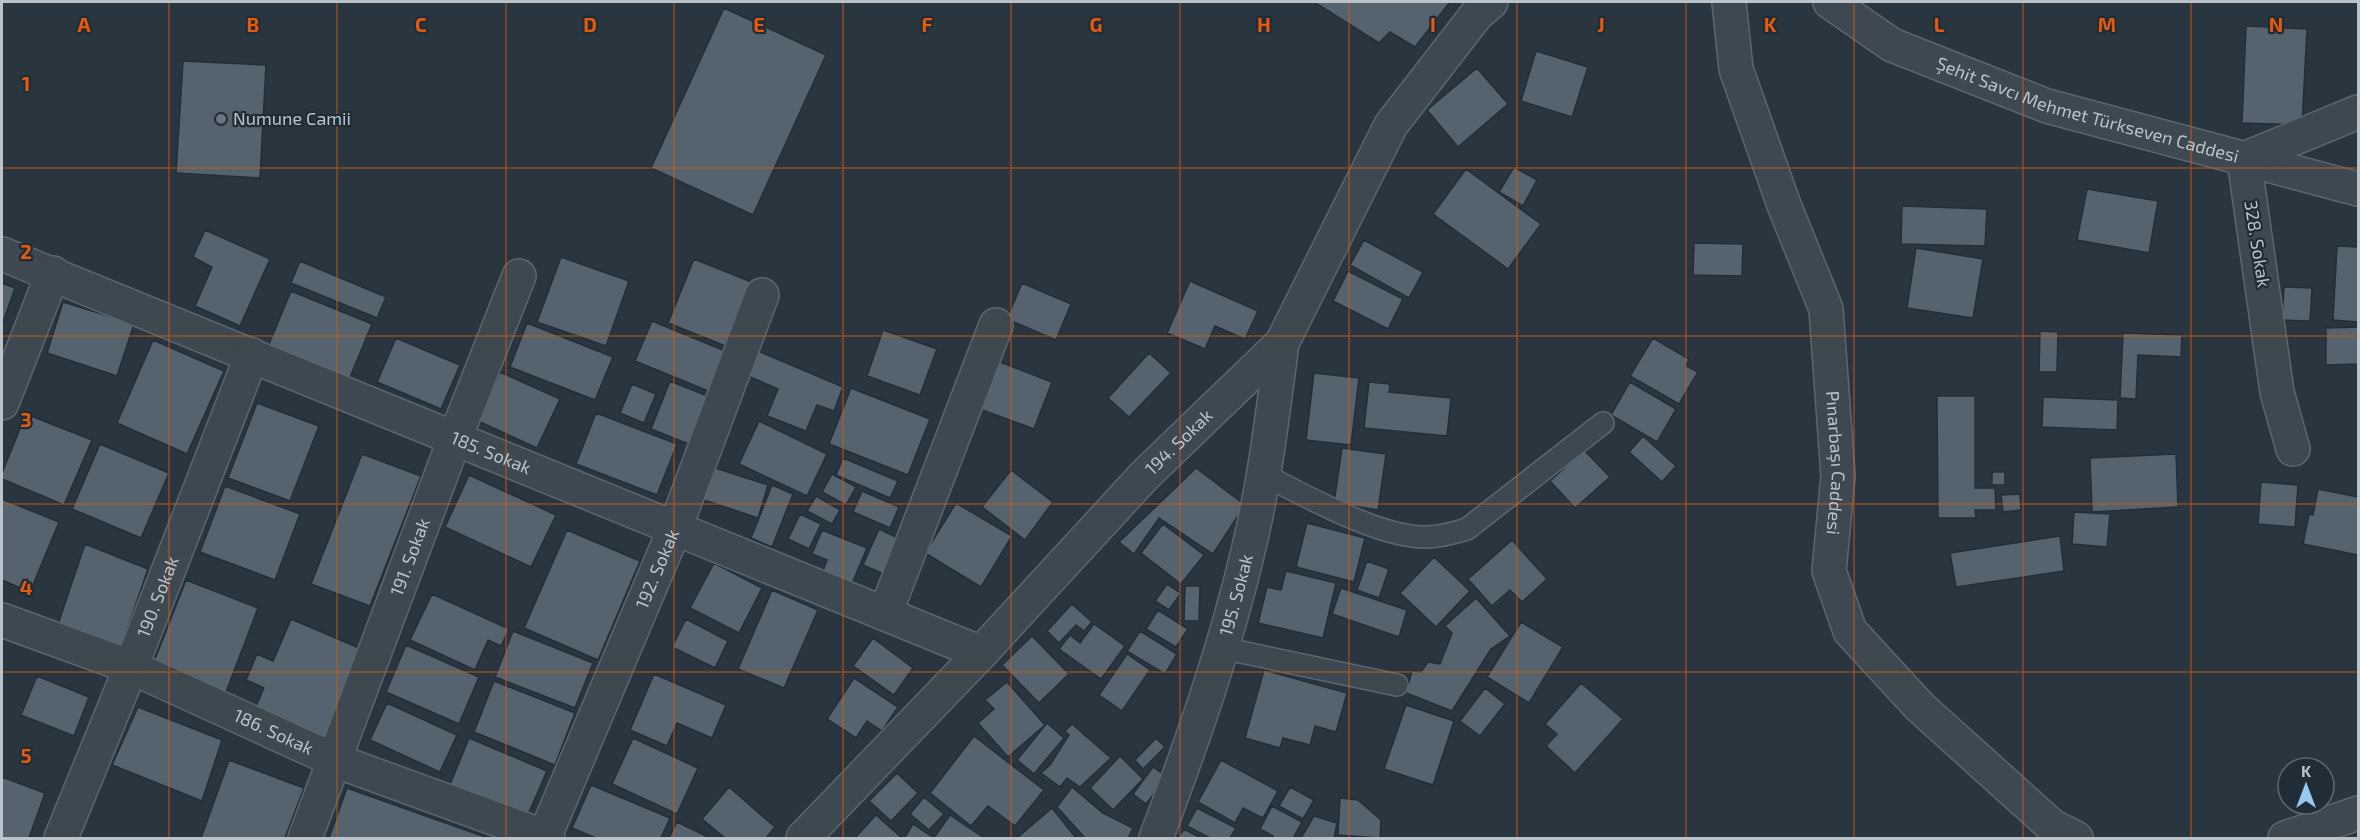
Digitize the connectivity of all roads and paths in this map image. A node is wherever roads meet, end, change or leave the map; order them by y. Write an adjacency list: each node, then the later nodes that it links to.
1 (1491, 2): 12 (street, 194. Sokak)
2 (1729, 2): 33 (street, Pınarbaşı Caddesi)
3 (1830, 2): 5 (street, Şehit Savcı Mehmet Türkseven Caddesi)
4 (2358, 112): 5 (street)
5 (2244, 159): 6 (street, Şehit Savcı Mehmet Türkseven Caddesi); 17 (street, 328. Sokak)
6 (2358, 189)
7 (2, 254): 8 (street, 185. Sokak)
8 (52, 273): 13 (street, 185. Sokak); 14 (street)
9 (519, 276): 16 (street, 191. Sokak)
10 (762, 295): 19 (street, 192. Sokak)
11 (996, 325): 20 (street)
12 (1282, 343): 18 (street, 195. Sokak); 23 (street, 194. Sokak)
13 (252, 355): 16 (street, 185. Sokak); 24 (street, 190. Sokak)
14 (2, 403)
15 (1603, 423): 18 (lane)
16 (455, 438): 19 (street, 185. Sokak); 26 (street, 191. Sokak)
17 (2294, 449)
18 (1264, 474): 22 (street, 195. Sokak)
19 (675, 528): 20 (street, 185. Sokak); 30 (street, 192. Sokak)
20 (885, 614): 23 (street, 185. Sokak)
21 (2, 620): 24 (street, 186. Sokak)
22 (1222, 648): 25 (lane); 32 (street, 195. Sokak)
23 (981, 653): 31 (street, 194. Sokak)
24 (131, 667): 26 (street, 186. Sokak); 28 (street, 190. Sokak)
25 (1397, 685)
26 (334, 760): 29 (street, 191. Sokak); 30 (street, 186. Sokak)
27 (2358, 813): 34 (street)
28 (61, 838)
29 (305, 838)
30 (546, 838)
31 (802, 838)
32 (1156, 838)
33 (2076, 838)
34 (2285, 838)

